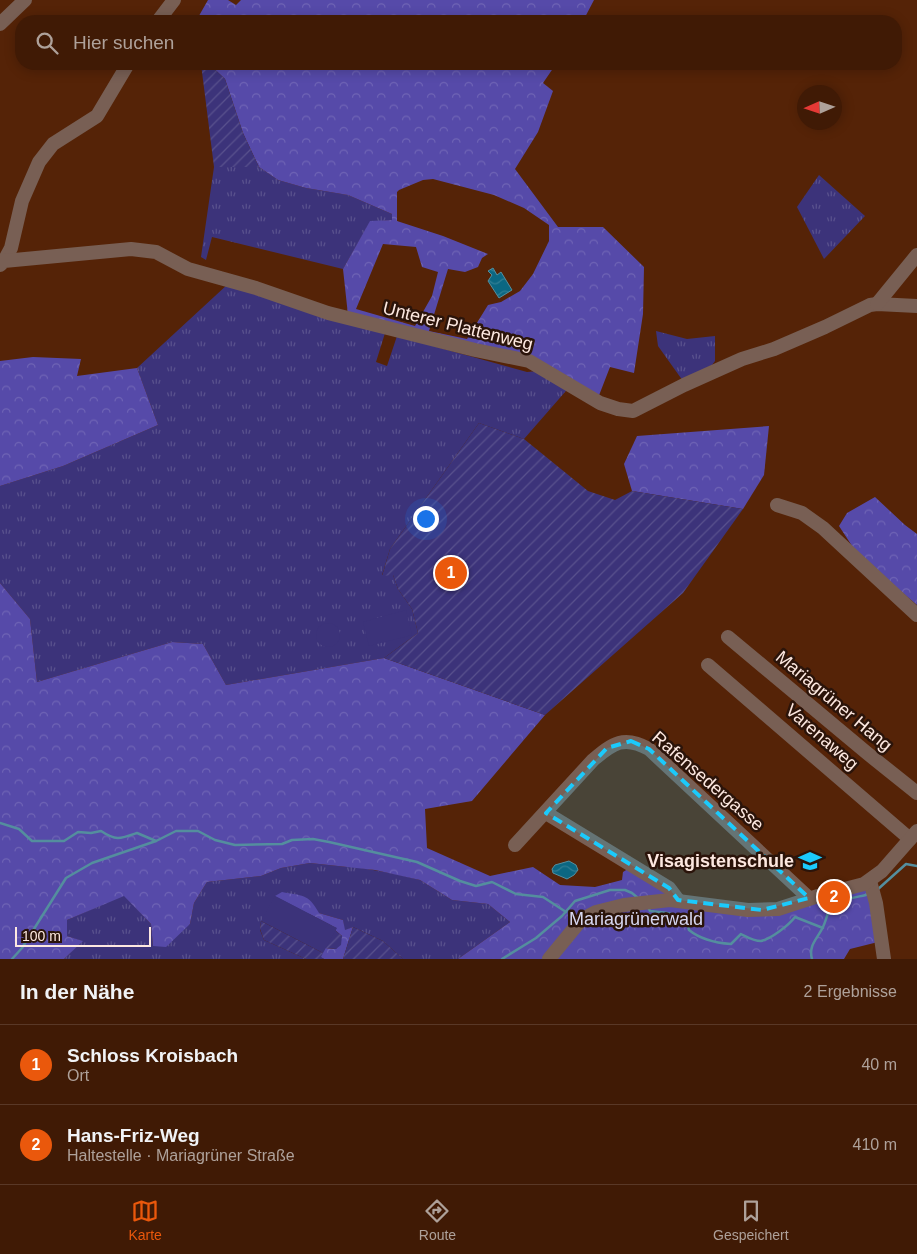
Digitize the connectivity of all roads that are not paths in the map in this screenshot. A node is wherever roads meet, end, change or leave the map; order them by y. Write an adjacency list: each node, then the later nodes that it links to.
1 (25, 0): 4 (street)
2 (174, 0): 3 (street)
3 (163, 15)
4 (0, 24)
5 (124, 70): 7 (street)
6 (917, 255): 8 (street)
7 (2, 263): 8 (street, Unterer Plattenweg)
8 (877, 304): 9 (street, Unterer Plattenweg)
9 (917, 306)
10 (777, 506): 11 (street)
11 (917, 615)
12 (728, 637): 14 (street, Mariagrüner Hang)
13 (708, 664): 16 (street, Varenaweg)
14 (917, 793)
15 (546, 813): 17 (street, Rafensedergasse); 19 (street, Rafensedergasse); 20 (street)
16 (914, 835): 18 (street)
17 (515, 845)
18 (873, 888): 19 (street); 22 (street)
19 (809, 898): 20 (street)
20 (678, 900): 21 (street)
21 (549, 959)
22 (884, 959)

